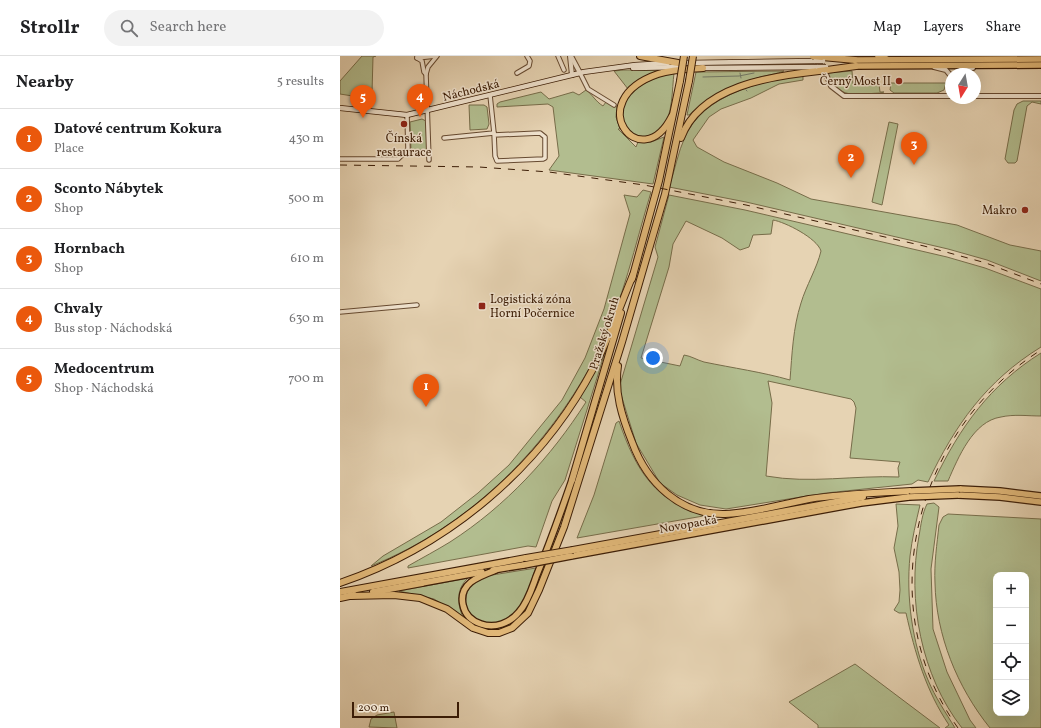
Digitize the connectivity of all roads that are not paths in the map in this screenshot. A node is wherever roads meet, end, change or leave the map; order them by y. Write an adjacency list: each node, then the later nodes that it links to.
1 (436, 56): 9 (street); 27 (street)
2 (527, 56): 25 (street)
3 (558, 56): 23 (street)
4 (570, 56): 26 (street); 28 (street)
5 (640, 56): 14 (highway)
6 (684, 56): 35 (highway, Pražský okruh, bridge)
7 (693, 56): 40 (highway, Pražský okruh, bridge)
8 (878, 56): 13 (main road)
9 (417, 57): 27 (street)
10 (813, 58): 11 (highway, bridge); 14 (main road)
11 (821, 58): 15 (highway); 29 (street)
12 (1041, 59): 13 (main road)
13 (893, 61): 15 (main road)
14 (678, 63): 21 (main road)
15 (856, 63): 17 (main road); 22 (highway, bridge)
16 (1041, 65): 18 (main road)
17 (926, 66): 18 (main road); 24 (street)
18 (988, 66): 20 (street)
19 (703, 68): 21 (main road); 22 (main road); 35 (highway)
20 (971, 68)
21 (605, 69): 26 (main road, Náchodská)
22 (818, 69): 40 (highway)
23 (564, 70)
24 (945, 70)
25 (517, 73)
26 (580, 73): 28 (main road, Náchodská); 33 (street)
27 (426, 74): 36 (street)
28 (572, 75): 30 (main road, Náchodská)
29 (945, 94)
30 (490, 95): 36 (main road, Náchodská); 38 (street)
31 (981, 96): 32 (street)
32 (1041, 96)
33 (614, 105)
34 (340, 108): 37 (main road, Náchodská)
35 (675, 109): 43 (highway, Pražský okruh)
36 (429, 110): 37 (main road, Náchodská); 42 (street)
37 (407, 115): 41 (street)
38 (494, 134): 38 (street); 39 (street)
39 (444, 138)
40 (674, 156): 46 (highway, Pražský okruh)
41 (340, 159)
42 (429, 160)
43 (633, 275): 47 (highway, Pražský okruh); 53 (highway)
44 (417, 305): 45 (street)
45 (340, 312)
46 (622, 342): 48 (highway); 56 (highway, Pražský okruh)
47 (572, 480): 52 (main road, Pražský okruh)
48 (910, 494): 49 (main road, Novopacká, bridge); 50 (main road, Novopacká, bridge); 51 (main road, Novopacká, bridge); 51 (highway, Novopacká, bridge)
49 (1041, 496)
50 (1041, 502)
51 (525, 561): 52 (main road, Novopacká); 55 (highway, Novopacká)
52 (496, 570): 54 (main road, Novopacká)
53 (340, 583)
54 (422, 583): 56 (highway, Novopacká)
55 (340, 592)
56 (350, 596): 57 (highway, Novopacká)
57 (340, 598)

